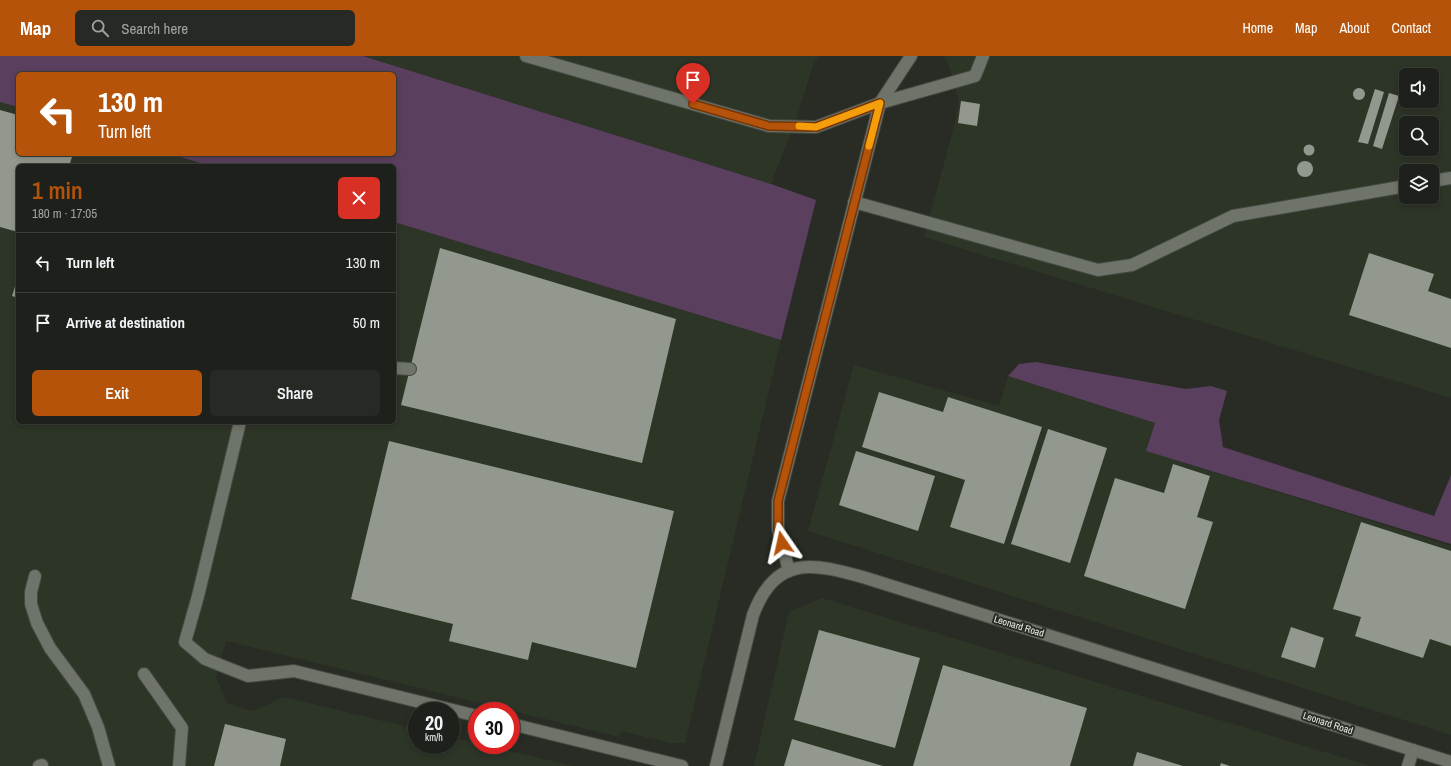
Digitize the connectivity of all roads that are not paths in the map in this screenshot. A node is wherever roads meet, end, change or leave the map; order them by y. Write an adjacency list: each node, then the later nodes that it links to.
1 (526, 56): 4 (street)
2 (911, 56): 4 (street)
3 (983, 56): 4 (street)
4 (880, 103): 8 (street)
5 (1451, 178): 6 (street)
6 (1439, 181)
7 (1399, 187): 8 (street)
8 (854, 202): 12 (street)
9 (396, 368): 10 (street)
10 (410, 369)
11 (240, 424): 15 (street)
12 (789, 571): 17 (street, Leonard Road); 22 (street, Leonard Road)
13 (34, 576): 19 (street)
14 (144, 674): 20 (street)
15 (468, 714)
16 (520, 726): 21 (street)
17 (1413, 750): 18 (street, Leonard Road); 23 (street)
18 (1451, 762)
19 (108, 766)
20 (179, 766)
21 (682, 766)
22 (716, 766)
23 (1408, 766)

